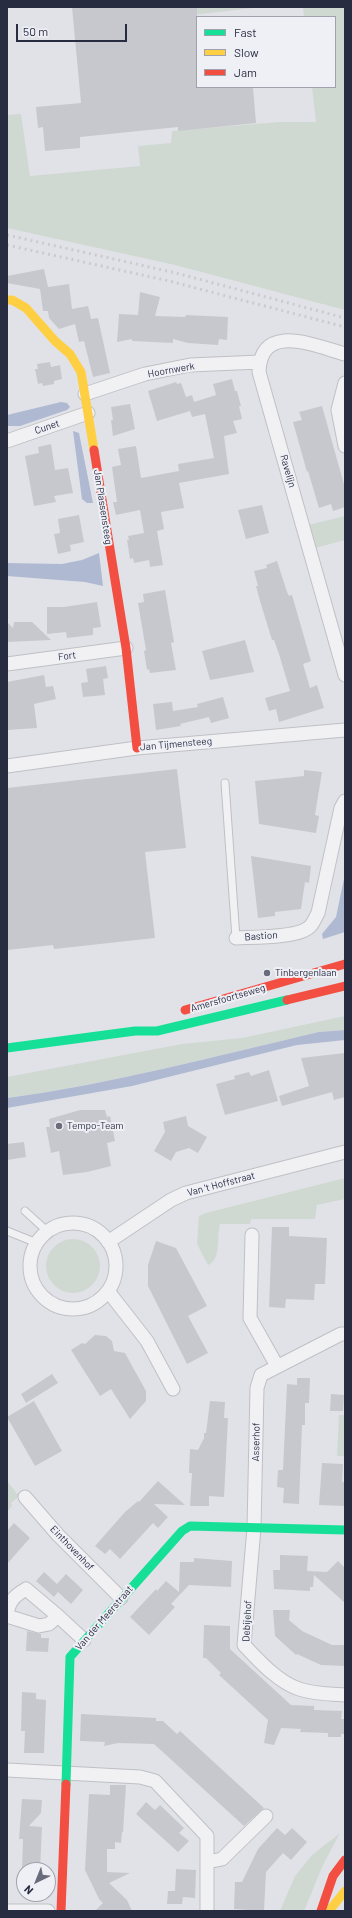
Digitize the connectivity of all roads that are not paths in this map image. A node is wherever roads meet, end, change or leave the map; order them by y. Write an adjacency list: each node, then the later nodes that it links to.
1 (7, 300): 5 (street, Jan Plassensteeg)
2 (345, 354): 3 (street)
3 (260, 362): 5 (street, Hoornwerk); 11 (street, Ravelijn)
4 (345, 383): 6 (street)
5 (85, 394): 7 (street, Jan Plassensteeg)
6 (342, 411): 9 (street)
7 (88, 413): 8 (street, Cunet); 10 (street, Jan Plassensteeg)
8 (7, 441)
9 (345, 446)
10 (126, 648): 12 (street, Fort); 15 (street, Jan Plassensteeg)
11 (342, 649): 13 (street, Ravelijn)
12 (7, 664)
13 (345, 675)
14 (345, 730): 15 (street, Jan Tijmensteeg)
15 (137, 748): 16 (street, Jan Tijmensteeg)
16 (7, 766)
17 (225, 783): 19 (lane, Bastion)
18 (345, 802): 19 (street, Bastion)
19 (236, 938)
20 (345, 964): 22 (street, Amersfoortseweg)
21 (345, 986): 24 (street, Amersfoortseweg)
22 (177, 1013)
23 (149, 1023): 24 (street, Amersfoortseweg)
24 (136, 1031): 25 (street, Amersfoortseweg)
25 (7, 1048)
26 (345, 1152): 31 (street, Van 't Hoffstraat)
27 (25, 1211): 29 (lane)
28 (7, 1231): 32 (lane)
29 (48, 1232): 31 (street); 32 (street)
30 (252, 1235): 35 (street)
31 (108, 1242): 33 (street)
32 (35, 1247): 33 (street)
33 (108, 1291): 36 (street)
34 (345, 1334): 35 (street, Asserhof)
35 (277, 1366): 38 (street, Asserhof)
36 (173, 1389)
37 (25, 1497): 40 (street, Einthovenhof)
38 (254, 1528): 39 (street, Van der Meerstraat); 40 (street, Van der Meerstraat); 43 (street, Debijehof)
39 (345, 1530)
40 (121, 1598): 42 (street, Van der Meerstraat)
41 (58, 1616): 42 (street)
42 (84, 1640): 45 (street, Van der Meerstraat)
43 (345, 1695)
44 (7, 1770): 45 (street)
45 (64, 1774): 48 (street); 52 (street, Van der Meerstraat)
46 (266, 1816): 48 (street)
47 (345, 1860): 54 (street)
48 (207, 1862): 53 (street)
49 (345, 1891): 55 (street)
50 (7, 1911): 51 (street)
51 (48, 1911)
52 (61, 1911)
53 (206, 1911)
54 (321, 1911)
55 (330, 1911)

